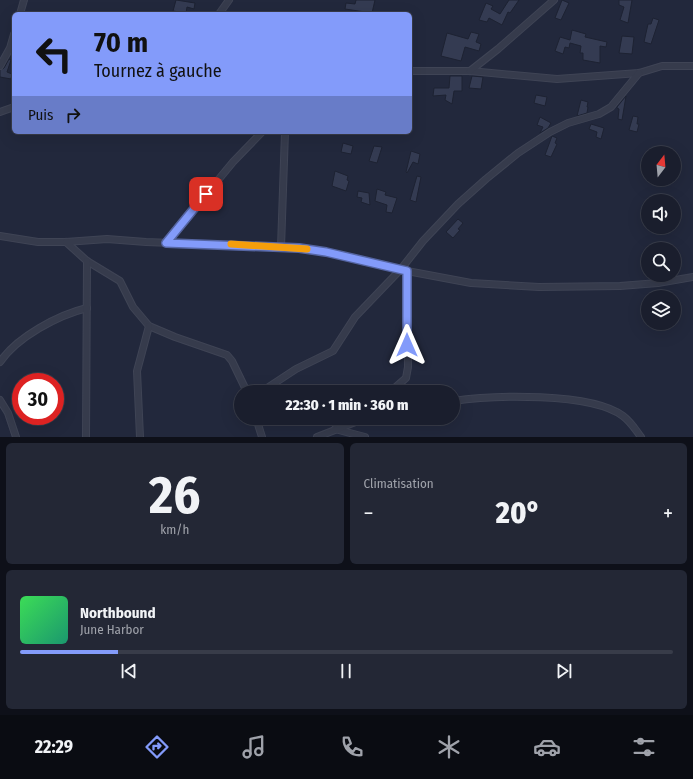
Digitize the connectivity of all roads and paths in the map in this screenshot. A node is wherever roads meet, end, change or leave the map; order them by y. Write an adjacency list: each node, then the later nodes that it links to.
1 (24, 0): 4 (street)
2 (229, 0): 5 (street)
3 (554, 0): 10 (street)
4 (21, 12)
5 (220, 12)
6 (12, 41): 7 (street)
7 (0, 66)
8 (693, 66): 11 (street)
9 (412, 71): 10 (street)
10 (470, 71): 11 (street)
11 (639, 73): 21 (street)
12 (12, 107): 13 (street)
13 (0, 112)
14 (260, 134): 18 (street)
15 (285, 134): 19 (street)
16 (0, 236): 17 (street)
17 (66, 242): 18 (street); 20 (street)
18 (166, 243): 19 (street)
19 (281, 247): 21 (street)
20 (87, 261): 23 (street); 24 (street)
21 (404, 270): 22 (street); 27 (street); 28 (street)
22 (693, 277)
23 (87, 308): 25 (street); 35 (street)
24 (149, 326): 26 (street); 36 (street)
25 (0, 362)
26 (244, 385)
27 (272, 385)
28 (398, 385)
29 (0, 400): 34 (street)
30 (460, 400): 40 (street)
31 (258, 425): 37 (street)
32 (345, 425): 33 (street)
33 (335, 429): 38 (street); 39 (street)
34 (16, 437)
35 (86, 437)
36 (140, 437)
37 (262, 437)
38 (317, 437)
39 (366, 437)
40 (641, 437)

